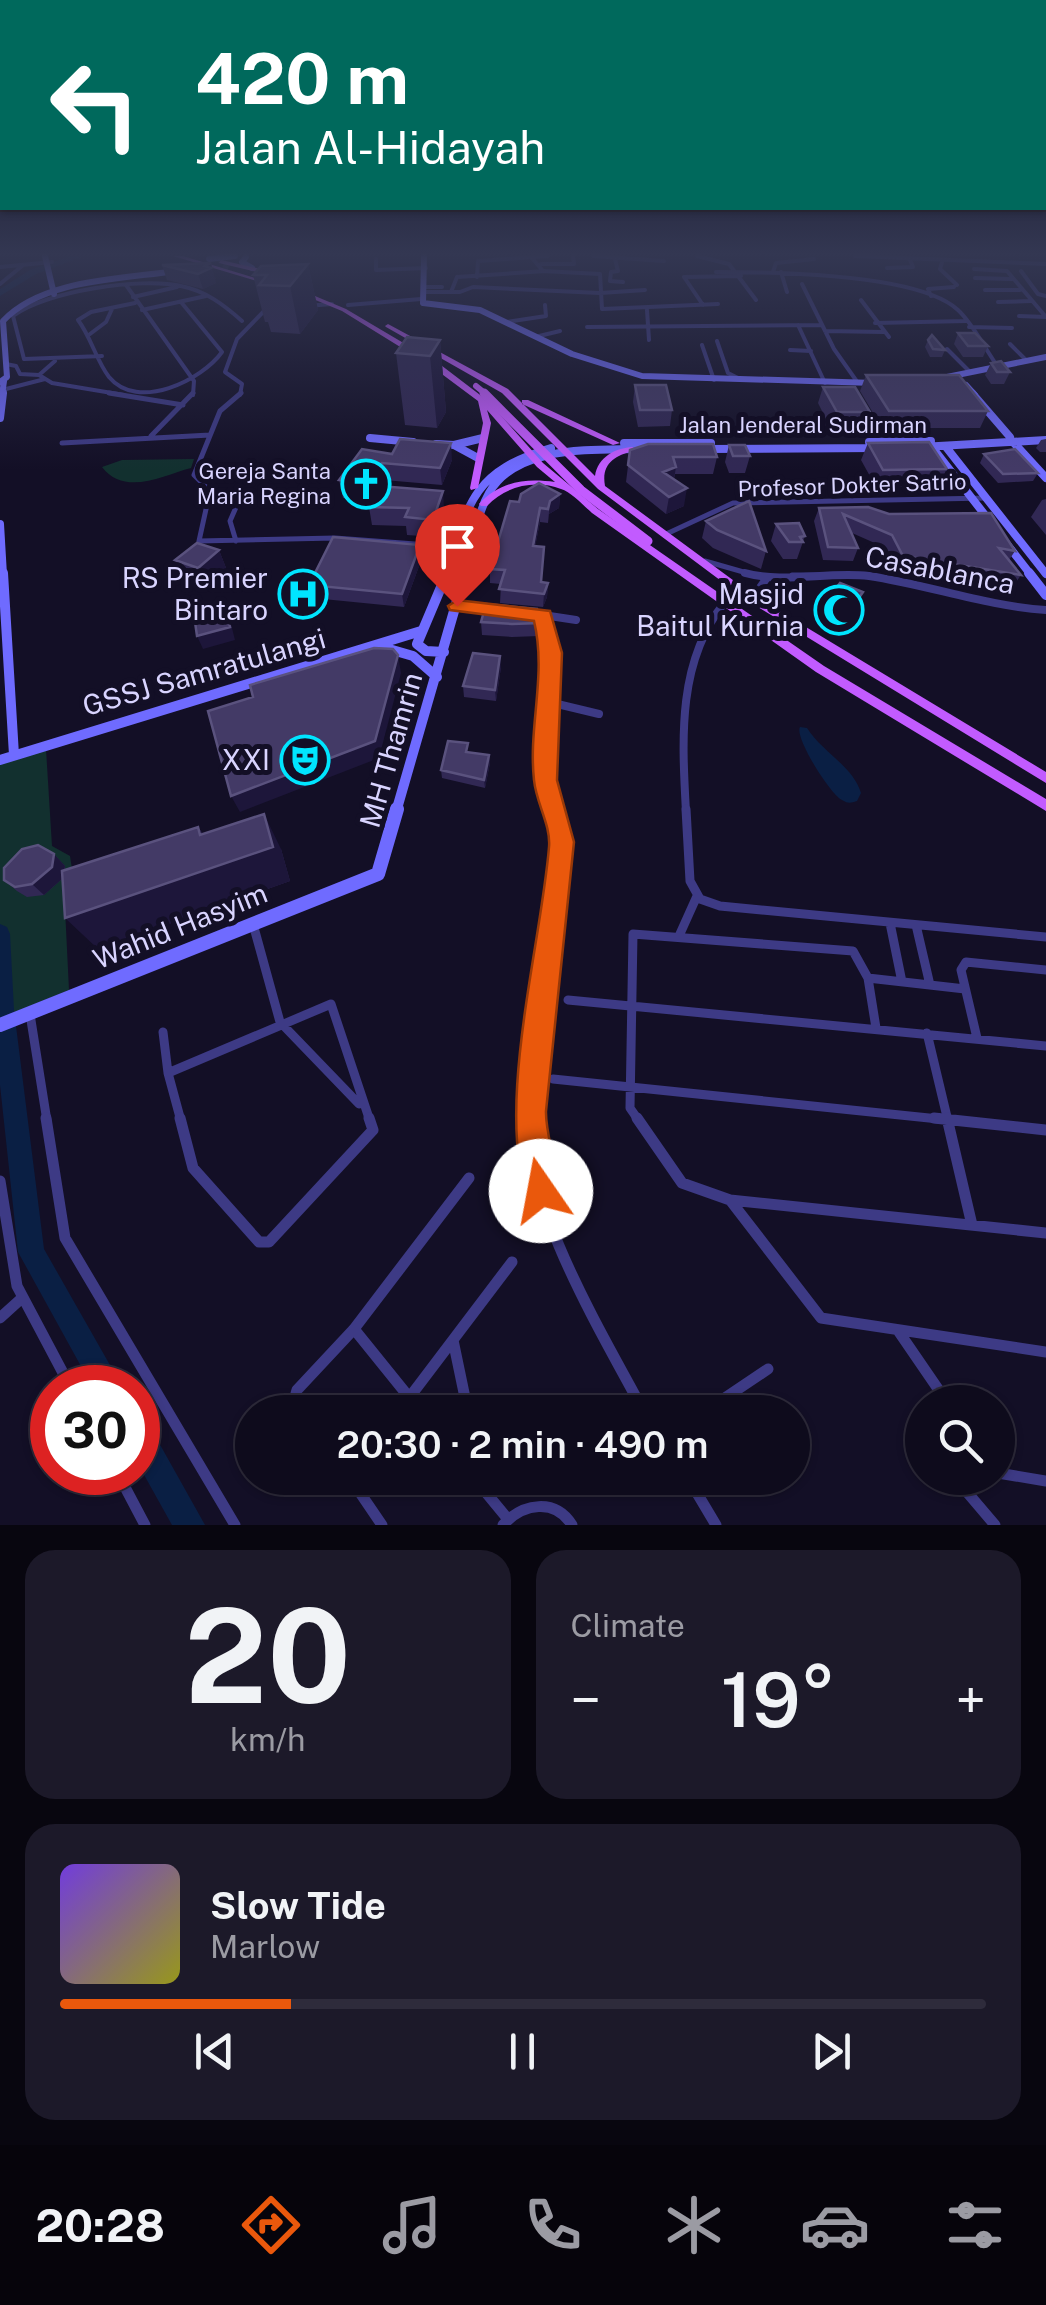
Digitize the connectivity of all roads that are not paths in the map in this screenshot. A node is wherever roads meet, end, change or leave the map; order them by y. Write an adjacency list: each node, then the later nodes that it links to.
1 (6, 327): 36 (main road)
2 (18, 327): 34 (street)
3 (86, 327): 23 (street)
4 (99, 327): 23 (street)
5 (155, 327): 46 (street)
6 (203, 327): 46 (street)
7 (249, 327): 56 (street)
8 (371, 327): 40 (main road)
9 (390, 327): 37 (main road)
10 (517, 327): 24 (main road)
11 (648, 327): 25 (street)
12 (690, 327): 19 (street)
13 (723, 327): 19 (street)
14 (799, 327): 31 (street)
15 (816, 327): 20 (street)
16 (879, 327): 20 (street)
17 (970, 327): 38 (street)
18 (1003, 327): 21 (street)
19 (694, 328)
20 (823, 328): 50 (street)
21 (1012, 328)
22 (560, 331): 24 (street)
23 (90, 334): 32 (street)
24 (535, 337): 44 (main road)
25 (649, 340)
26 (717, 341): 45 (street)
27 (1010, 344): 35 (street)
28 (702, 345): 44 (street)
29 (947, 349): 39 (street)
30 (790, 350): 31 (street)
31 (811, 351): 49 (street)
32 (102, 356): 34 (street); 46 (street)
33 (1044, 359): 35 (main road)
34 (58, 360): 42 (street)
35 (1027, 360): 38 (main road)
36 (6, 364): 42 (street); 47 (main road)
37 (457, 364): 51 (main road); 52 (main road)
38 (998, 366): 39 (main road)
39 (970, 372): 41 (main road)
40 (448, 373): 51 (main road); 53 (main road)
41 (956, 375): 43 (main road); 62 (main road)
42 (42, 377): 47 (street); 54 (street)
43 (940, 378)
44 (714, 380): 45 (main road)
45 (742, 380): 49 (main road)
46 (194, 381): 54 (street)
47 (2, 382): 55 (main road)
48 (886, 382): 50 (main road)
49 (825, 383): 50 (main road)
50 (858, 383)
51 (479, 385): 87 (main road, bridge)
52 (505, 391): 58 (main road); 66 (main road)
53 (478, 399): 61 (main road); 64 (main road)
54 (182, 405): 57 (street)
55 (0, 418)
56 (210, 434): 57 (street); 88 (street)
57 (151, 436): 65 (street)
58 (551, 436): 64 (main road); 72 (main road)
59 (1046, 437): 62 (main road, Jalan Jenderal Sudirman)
60 (370, 438): 69 (main road)
61 (483, 438): 69 (main road); 75 (main road)
62 (1012, 439): 63 (main road, Jalan Jenderal Sudirman); 63 (main road); 78 (main road)
63 (997, 440): 68 (main road, Jalan Jenderal Sudirman); 71 (main road, Jalan Jenderal Sudirman)
64 (518, 442): 74 (main road)
65 (62, 443)
66 (616, 443): 67 (main road, Jalan Jenderal Sudirman); 72 (main road, Jalan Jenderal Sudirman)
67 (853, 445): 68 (main road, Jalan Jenderal Sudirman); 73 (main road, Jalan Jenderal Sudirman)
68 (865, 445): 70 (main road, Jalan Jenderal Sudirman)
69 (454, 446): 75 (main road)
70 (932, 447): 71 (main road, Jalan Jenderal Sudirman); 82 (main road)
71 (946, 447): 83 (main road)
72 (563, 449): 73 (main road, Jalan Jenderal Sudirman); 74 (main road); 76 (main road)
73 (630, 449): 80 (main road)
74 (533, 457): 77 (main road); 81 (main road); 84 (main road)
75 (478, 458): 81 (main road)
76 (575, 463): 77 (main road); 80 (main road)
77 (548, 472): 79 (main road)
78 (1046, 478)
79 (564, 486): 84 (main road); 91 (main road)
80 (601, 487): 87 (main road)
81 (474, 488): 89 (main road)
82 (972, 498): 83 (street, Profesor Dokter Satrio); 87 (street, Profesor Dokter Satrio); 94 (main road)
83 (987, 498): 92 (main road)
84 (484, 504): 97 (main road, MH Thamrin)
85 (237, 505): 88 (street)
86 (0, 524): 109 (main road)
87 (656, 538): 90 (main road); 91 (main road)
88 (236, 540): 89 (street)
89 (455, 547): 103 (main road)
90 (690, 556): 93 (street, Casablanca); 95 (main road)
91 (672, 563): 96 (main road)
92 (1046, 574)
93 (766, 578): 95 (street); 98 (street, Casablanca)
94 (1046, 595)
95 (752, 599): 111 (main road)
96 (724, 602): 112 (main road); 114 (street)
97 (457, 606): 99 (street); 105 (main road, MH Thamrin)
98 (1046, 610)
99 (504, 611)
100 (524, 613): 101 (street)
101 (543, 615): 102 (street); 107 (street)
102 (576, 620)
103 (422, 630): 104 (main road, GSSJ Samratulangi); 105 (main road)
104 (378, 647): 106 (main road); 110 (main road, GSSJ Samratulangi)
105 (444, 652): 106 (main road, MH Thamrin)
106 (437, 677): 113 (main road, MH Thamrin)
107 (549, 702): 108 (street); 160 (street)
108 (599, 714)
109 (6, 739): 110 (main road)
110 (6, 758)
111 (1046, 778)
112 (1046, 806)
113 (378, 874): 116 (main road, Wahid Hasyim)
114 (697, 896): 115 (street); 118 (street)
115 (890, 923): 117 (street); 122 (street)
116 (253, 924): 127 (main road, Wahid Hasyim); 128 (street)
117 (916, 926): 119 (street); 123 (street)
118 (679, 936): 121 (street); 126 (street)
119 (1046, 937)
120 (1046, 970): 124 (street)
121 (868, 978): 122 (street); 130 (street)
122 (902, 982): 123 (street)
123 (930, 985): 124 (street)
124 (964, 988): 133 (street)
125 (568, 1000): 126 (street)
126 (628, 1003): 130 (street); 137 (street)
127 (28, 1014): 129 (main road, Wahid Hasyim); 171 (street)
128 (280, 1022): 135 (street); 138 (street); 138 (street)
129 (0, 1025)
130 (876, 1028): 132 (street)
131 (163, 1032): 135 (street)
132 (927, 1033): 133 (street); 139 (street)
133 (977, 1038): 134 (street)
134 (1046, 1046)
135 (168, 1073): 138 (street)
136 (553, 1079): 137 (street)
137 (629, 1087): 139 (street); 143 (street)
138 (363, 1108)
139 (947, 1120): 140 (street); 144 (street)
140 (1046, 1130)
141 (469, 1178): 149 (street)
142 (0, 1181): 147 (street)
143 (730, 1200): 144 (street); 150 (street)
144 (972, 1225): 145 (street)
145 (1046, 1233)
146 (512, 1262): 151 (street)
147 (22, 1298): 148 (street); 153 (street)
148 (0, 1318)
149 (354, 1329): 156 (street); 157 (street)
150 (899, 1332): 152 (street); 155 (street)
151 (453, 1340): 158 (street); 159 (street)
152 (1046, 1352)
153 (58, 1365)
154 (768, 1369): 161 (street)
155 (935, 1385)
156 (296, 1395)
157 (407, 1395)
158 (411, 1395)
159 (464, 1395)
160 (635, 1395)
161 (729, 1395)
162 (1015, 1476): 163 (street)
163 (1046, 1481)
164 (129, 1495): 170 (street)
165 (362, 1495): 172 (street)
166 (486, 1495): 169 (street)
167 (698, 1495): 174 (street)
168 (970, 1495): 175 (street)
169 (505, 1522): 173 (street)
170 (145, 1525)
171 (235, 1525)
172 (382, 1525)
173 (572, 1525)
174 (716, 1525)
175 (994, 1525)

